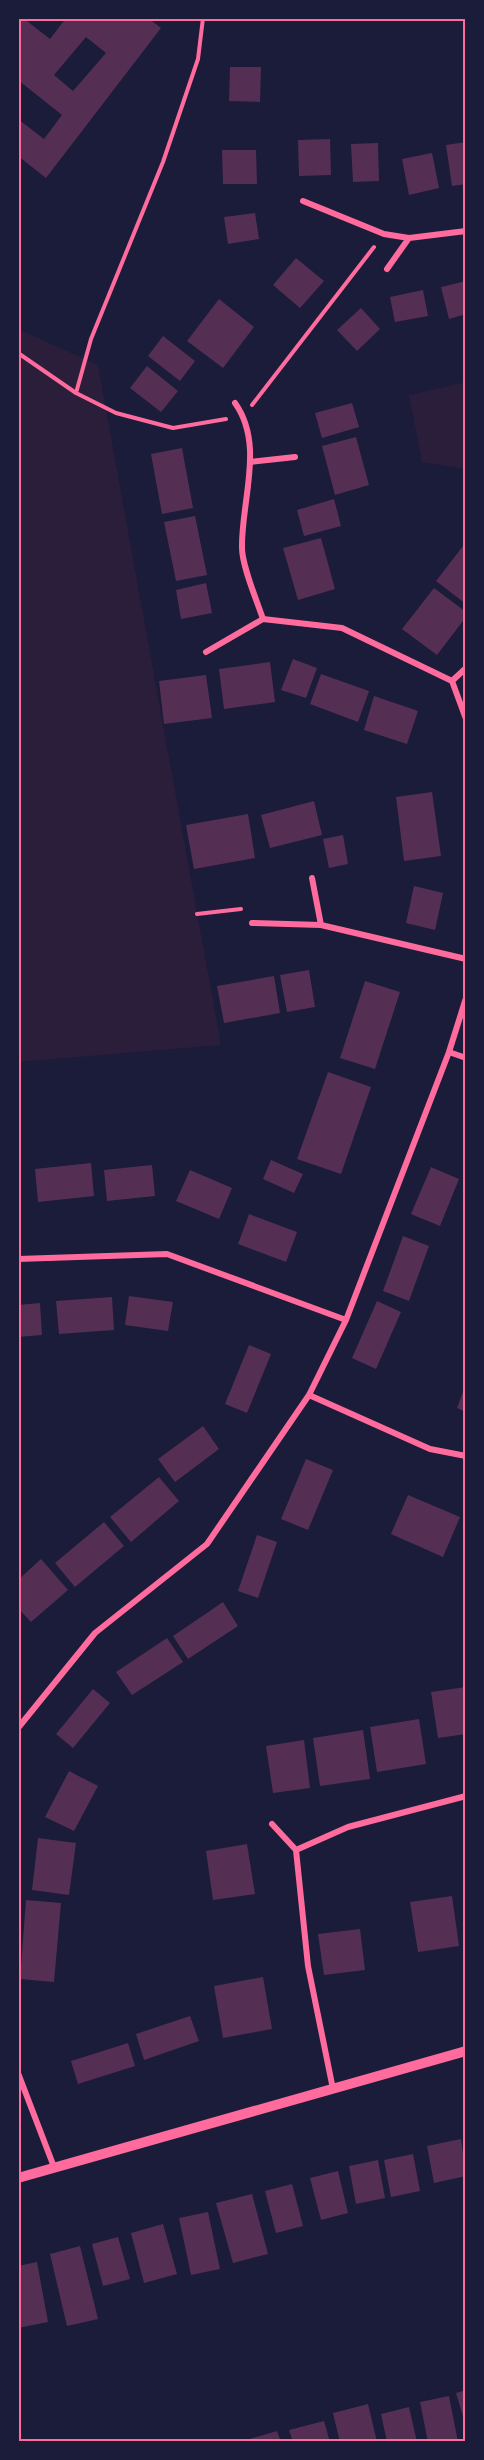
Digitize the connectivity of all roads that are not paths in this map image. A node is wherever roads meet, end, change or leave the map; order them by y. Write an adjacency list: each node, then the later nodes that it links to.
1 (303, 201): 3 (street)
2 (466, 231): 3 (street)
3 (409, 238): 4 (street)
4 (387, 269)
5 (235, 403): 7 (street)
6 (295, 457): 7 (street)
7 (250, 462): 8 (street)
8 (262, 620): 9 (street); 11 (street)
9 (206, 652)
10 (466, 668): 11 (street)
11 (452, 681): 12 (street)
12 (466, 718)
13 (312, 878): 15 (street)
14 (252, 923): 15 (street)
15 (321, 925): 16 (street)
16 (466, 959)
17 (466, 998): 18 (street)
18 (449, 1052): 19 (street); 21 (street)
19 (466, 1058)
20 (18, 1259): 21 (street)
21 (346, 1320): 22 (street)
22 (309, 1395): 23 (street); 24 (street)
23 (466, 1456)
24 (18, 1728)
25 (466, 1796): 27 (street)
26 (272, 1824): 27 (street)
27 (296, 1851): 30 (street)
28 (466, 2051): 30 (street)
29 (18, 2073): 31 (street)
30 (333, 2089): 31 (street)
31 (54, 2167): 32 (street)
32 (18, 2178)

